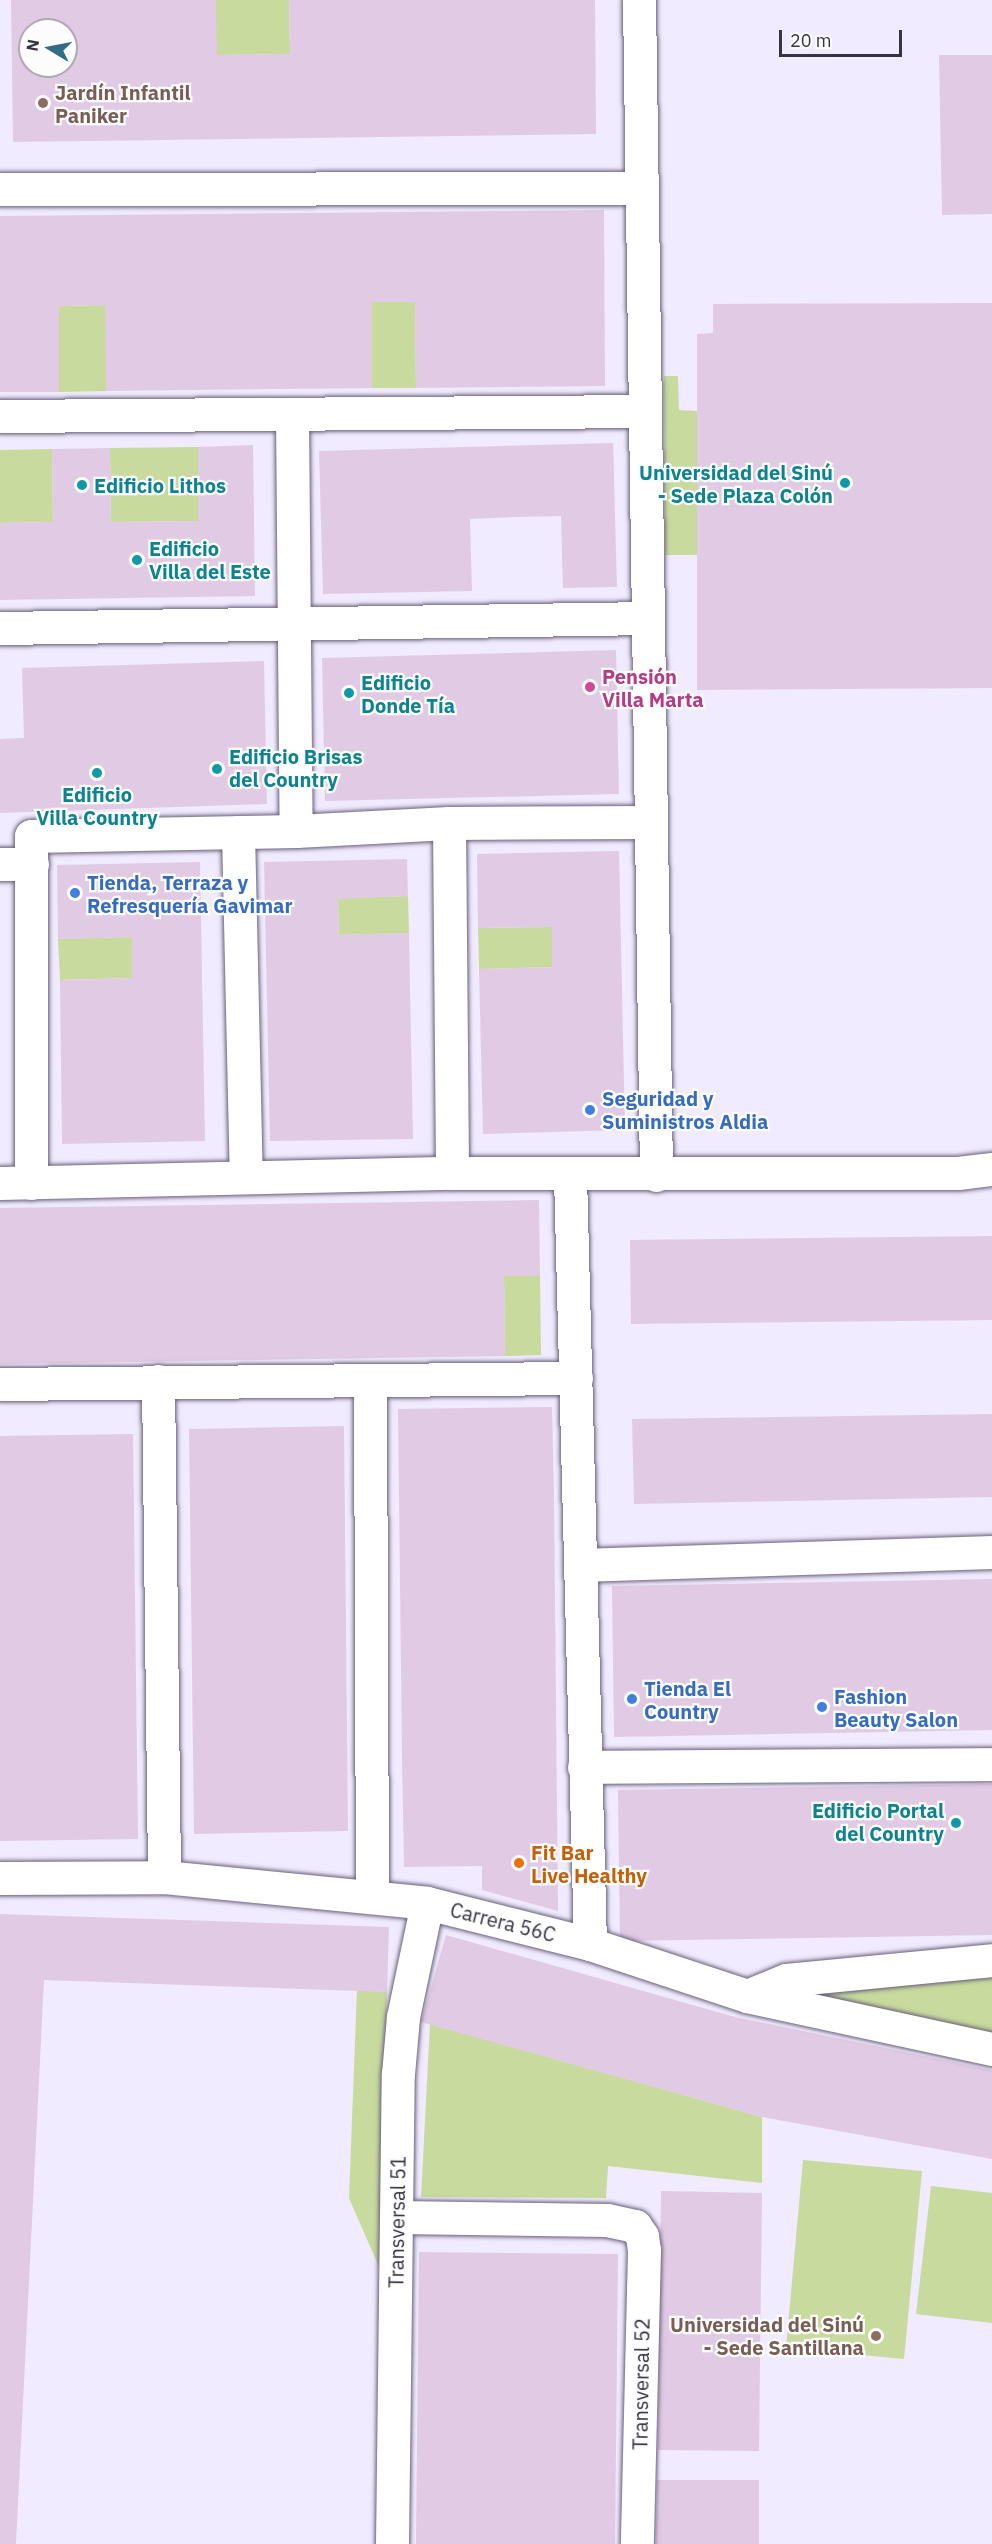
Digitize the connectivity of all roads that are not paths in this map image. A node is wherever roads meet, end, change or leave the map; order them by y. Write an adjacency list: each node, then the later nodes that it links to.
1 (639, 0): 2 (street)
2 (641, 188): 3 (street); 4 (street)
3 (0, 189)
4 (645, 411): 5 (street); 7 (street)
5 (292, 414): 6 (street); 8 (street)
6 (0, 416)
7 (648, 618): 8 (street); 10 (street)
8 (291, 625): 9 (street); 12 (street)
9 (0, 628)
10 (651, 822): 11 (street); 18 (street)
11 (449, 823): 12 (street); 16 (street)
12 (297, 831): 13 (street)
13 (238, 832): 14 (street); 19 (street)
14 (16, 864): 20 (street)
15 (992, 1169): 18 (street)
16 (452, 1173): 17 (street); 19 (street)
17 (570, 1175): 18 (street); 21 (street)
18 (656, 1175)
19 (246, 1178): 20 (street)
20 (16, 1183)
21 (576, 1378): 23 (street); 26 (street)
22 (158, 1381): 23 (street); 24 (street); 29 (street)
23 (370, 1381): 31 (street)
24 (0, 1384)
25 (992, 1552): 26 (street)
26 (580, 1565): 28 (street)
27 (992, 1764): 28 (street)
28 (584, 1767): 33 (street)
29 (164, 1877): 30 (street, Carrera 56C); 31 (street, Carrera 56C)
30 (0, 1878)
31 (372, 1895): 32 (street, Carrera 56C)
32 (427, 1903): 33 (street, Carrera 56C); 37 (street, Transversal 51)
33 (590, 1944): 35 (street, Carrera 56C)
34 (992, 1960): 35 (street)
35 (747, 1996): 36 (street, Carrera 56C)
36 (992, 2049)
37 (397, 2217): 38 (street, Transversal 51); 39 (street, Transversal 52)
38 (392, 2544)
39 (637, 2544)

